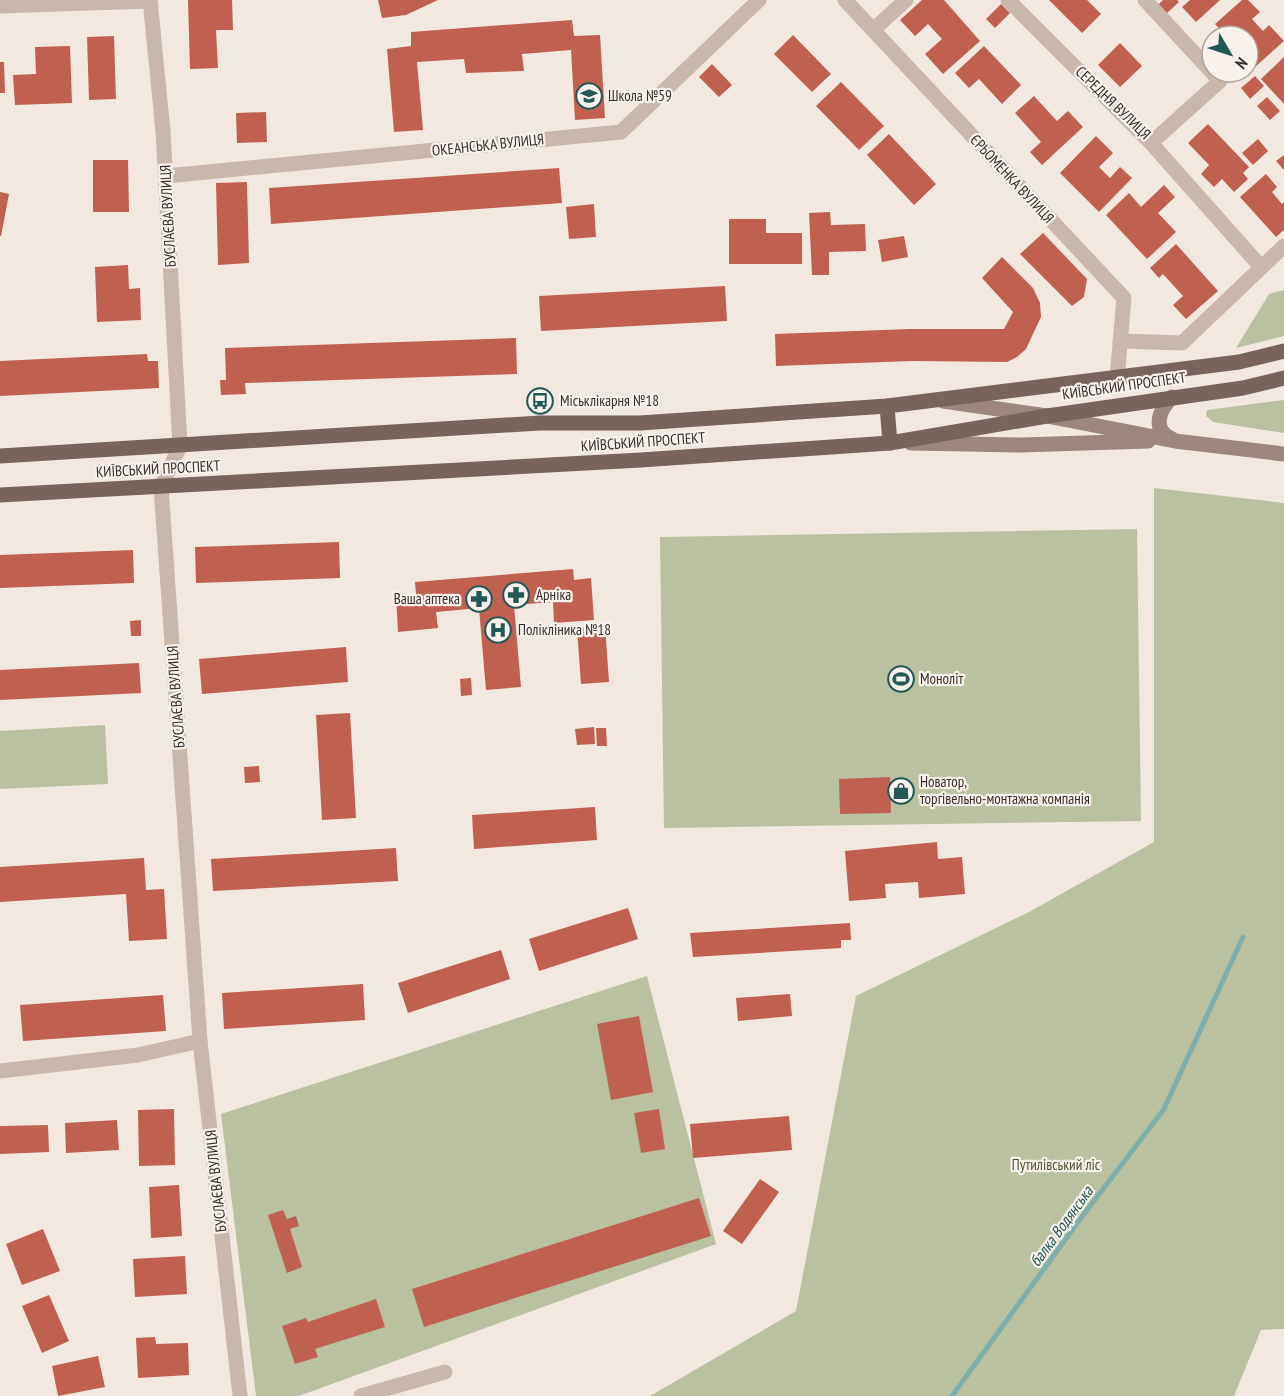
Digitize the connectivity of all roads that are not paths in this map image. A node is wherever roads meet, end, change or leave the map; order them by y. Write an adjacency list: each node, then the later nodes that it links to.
1 (150, 0): 7 (street); 10 (street, БУСЛАЄВА ВУЛИЦЯ)
2 (759, 0): 10 (street, ОКЕАНСЬКА ВУЛИЦЯ)
3 (845, 0): 8 (street, ЄРЬОМЕНКА ВУЛИЦЯ)
4 (906, 0): 8 (street)
5 (1008, 0): 9 (street, СЕРЕДНЯ ВУЛИЦЯ)
6 (1145, 0): 9 (street, СЕРЕДНЯ ВУЛИЦЯ)
7 (0, 6)
8 (873, 30): 13 (street, ЄРЬОМЕНКА ВУЛИЦЯ)
9 (1151, 143): 12 (street)
10 (166, 176): 23 (street, БУСЛАЄВА ВУЛИЦЯ)
11 (1284, 246): 12 (street)
12 (1262, 267): 13 (street)
13 (1120, 341): 16 (street, ЄРЬОМЕНКА ВУЛИЦЯ)
14 (1284, 351): 16 (main road, КИЇВСЬКИЙ ПРОСПЕКТ)
15 (1284, 378): 17 (main road, КИЇВСЬКИЙ ПРОСПЕКТ)
16 (1117, 379): 18 (main road, КИЇВСЬКИЙ ПРОСПЕКТ)
17 (1172, 397): 20 (main road, КИЇВСЬКИЙ ПРОСПЕКТ); 21 (street)
18 (940, 401): 19 (main road, КИЇВСЬКИЙ ПРОСПЕКТ); 20 (street)
19 (887, 406): 22 (main road); 23 (main road, КИЇВСЬКИЙ ПРОСПЕКТ)
20 (1047, 416): 21 (street); 22 (main road, КИЇВСЬКИЙ ПРОСПЕКТ)
21 (1175, 441): 22 (street); 24 (street)
22 (890, 443): 26 (main road, КИЇВСЬКИЙ ПРОСПЕКТ)
23 (180, 446): 25 (main road, КИЇВСЬКИЙ ПРОСПЕКТ); 26 (street, БУСЛАЄВА ВУЛИЦЯ)
24 (1284, 454)
25 (0, 456)
26 (161, 487): 27 (main road, КИЇВСЬКИЙ ПРОСПЕКТ); 28 (street, БУСЛАЄВА ВУЛИЦЯ)
27 (0, 495)
28 (200, 1041): 29 (street); 31 (street, БУСЛАЄВА ВУЛИЦЯ)
29 (0, 1071)
30 (445, 1372): 32 (street)
31 (240, 1396)
32 (361, 1396)

